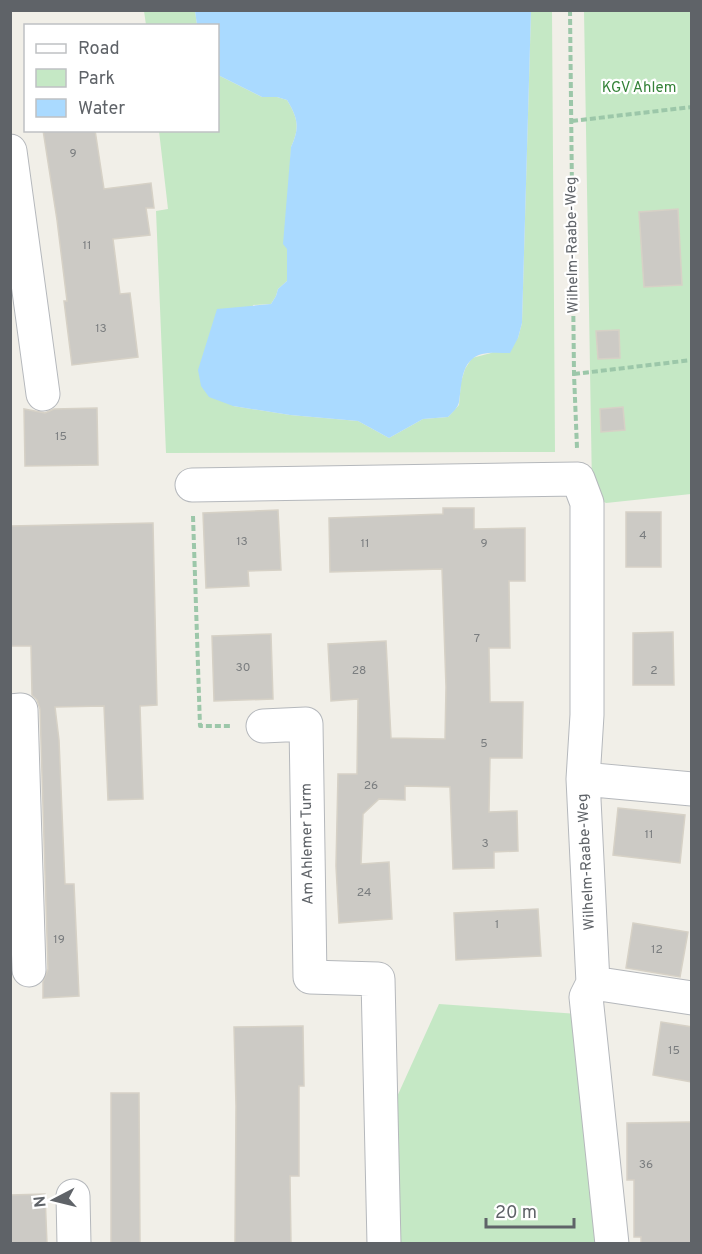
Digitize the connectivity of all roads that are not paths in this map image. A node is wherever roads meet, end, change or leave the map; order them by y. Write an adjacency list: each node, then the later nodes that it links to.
1 (10, 151): 2 (street)
2 (13, 194): 3 (street)
3 (22, 331): 4 (street)
4 (43, 394)
5 (192, 486): 8 (street, Wilhelm-Raabe-Weg)
6 (10, 711): 10 (street)
7 (263, 726): 15 (street, Am Ahlemer Turm)
8 (583, 779): 9 (street); 11 (street, Wilhelm-Raabe-Weg)
9 (692, 789)
10 (29, 970)
11 (593, 983): 12 (street); 16 (street, Wilhelm-Raabe-Weg)
12 (692, 998)
13 (73, 1196): 14 (street)
14 (74, 1244)
15 (384, 1244)
16 (612, 1244)

